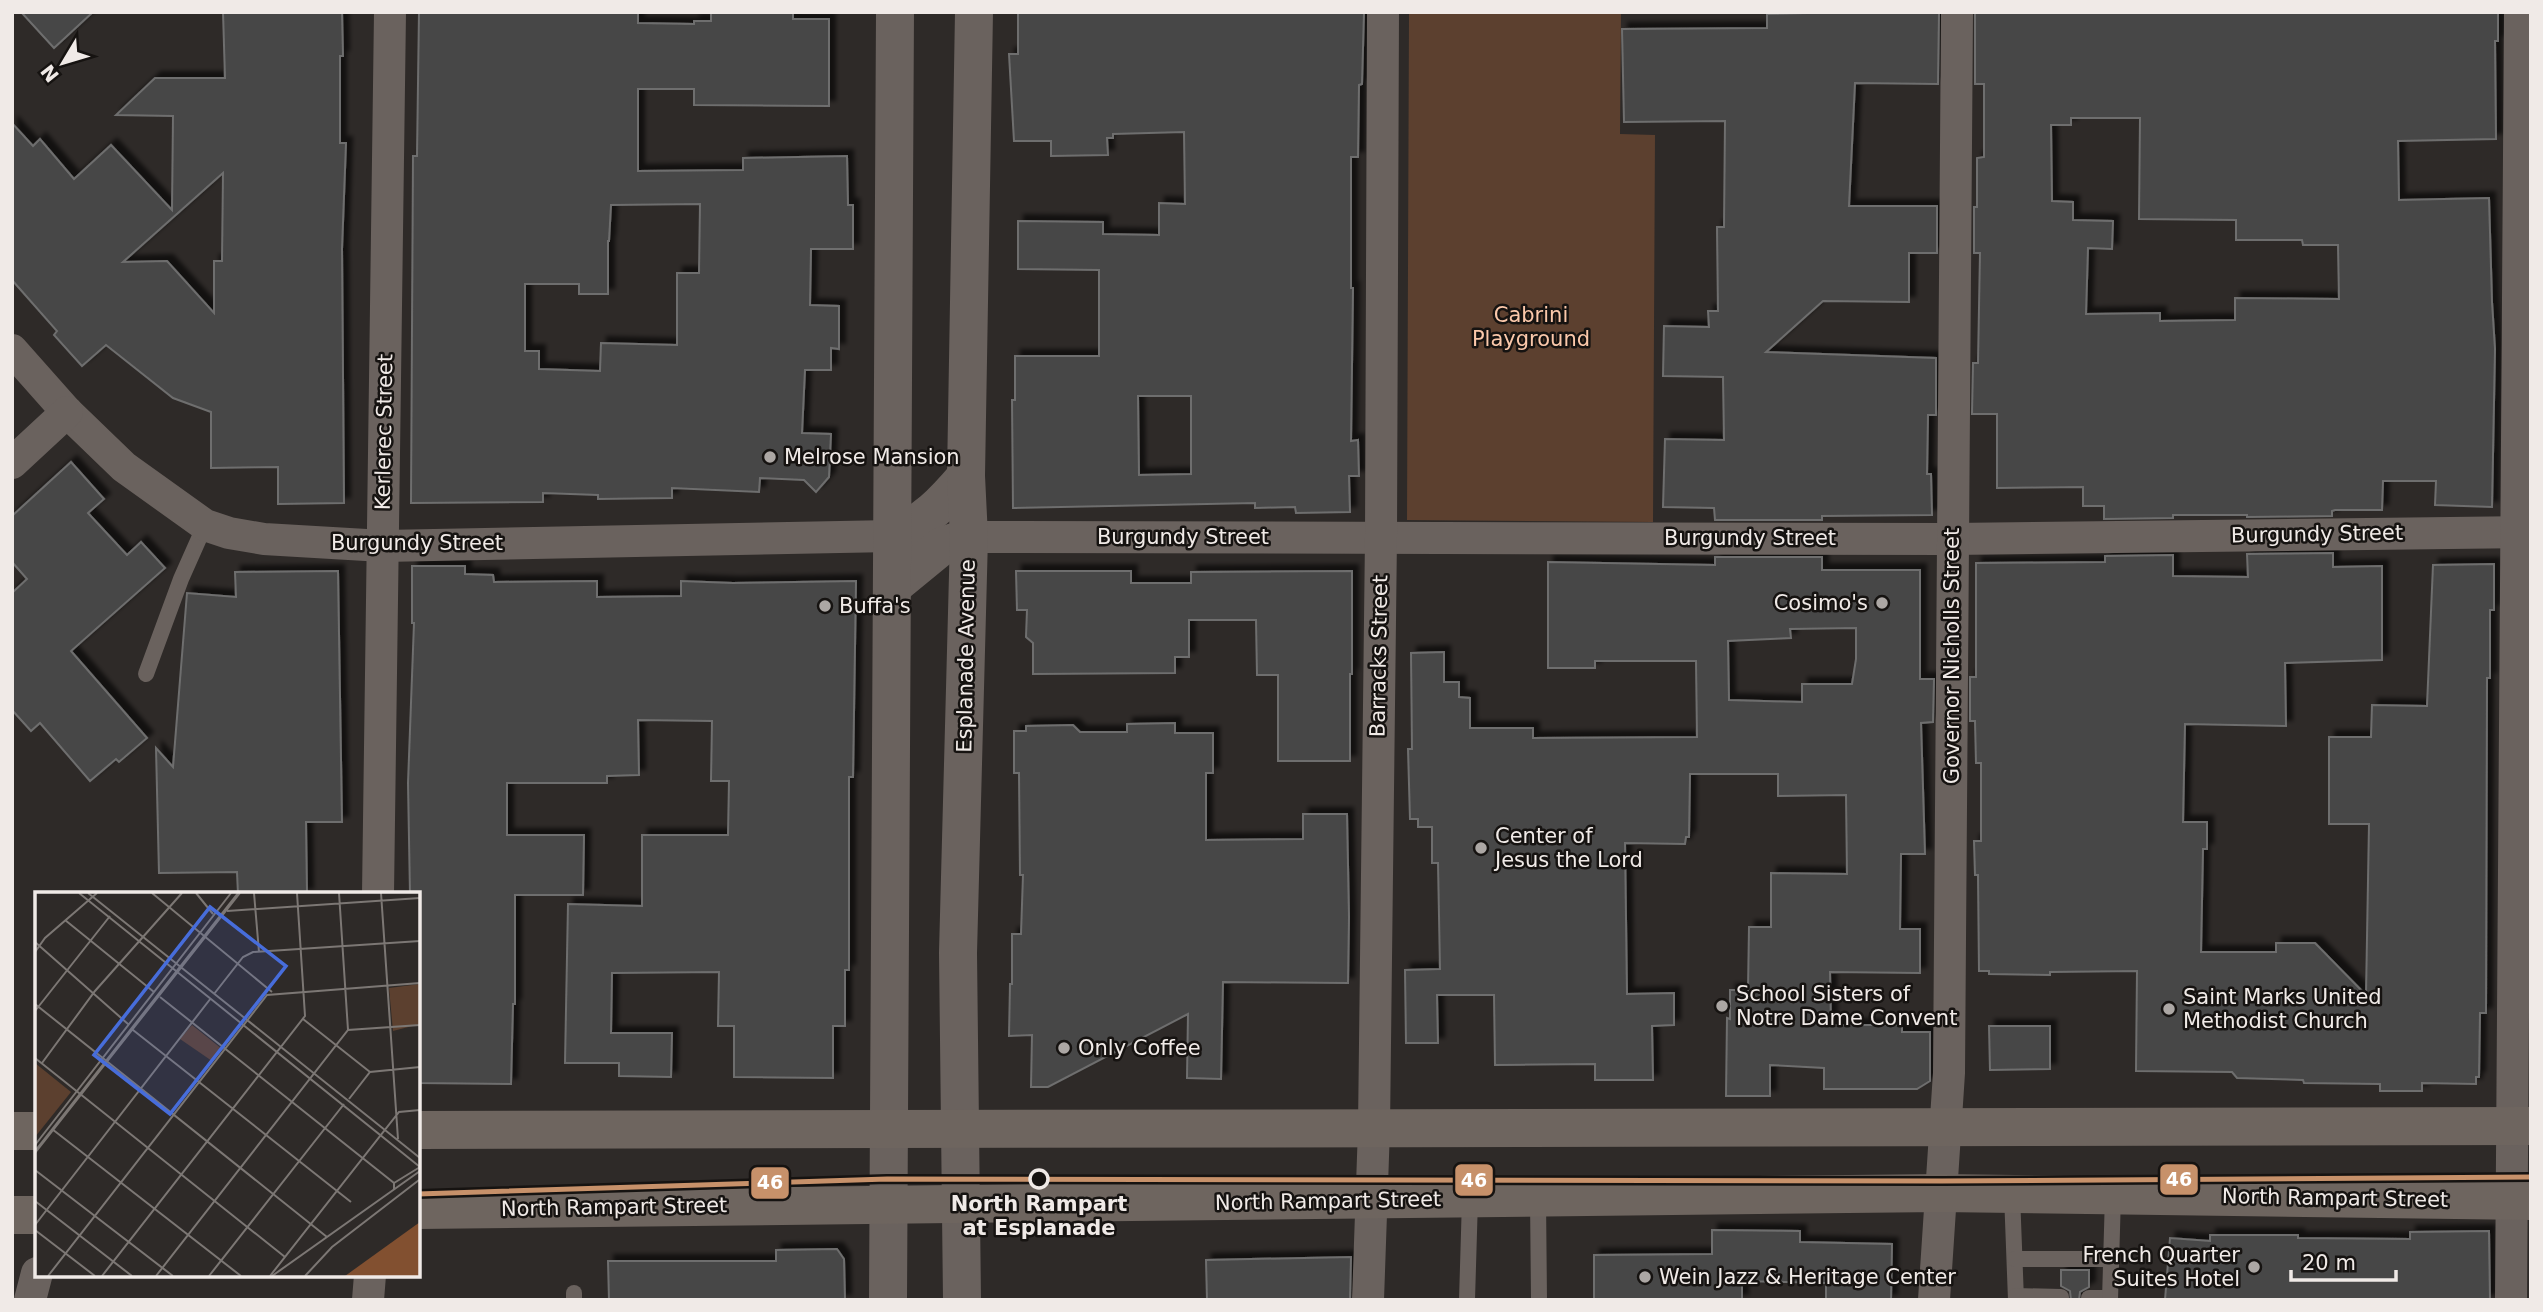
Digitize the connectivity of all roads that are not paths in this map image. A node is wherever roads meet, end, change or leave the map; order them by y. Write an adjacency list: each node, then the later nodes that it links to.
1 (390, 12): 17 (street, Kerlerec Street)
2 (895, 12): 13 (street)
3 (974, 12): 10 (street, Esplanade Avenue)
4 (1383, 12): 14 (street, Barracks Street)
5 (1957, 12): 16 (street, Governor Nicholls Street)
6 (2520, 12): 12 (street)
7 (12, 350): 8 (street, Burgundy Street)
8 (67, 412): 9 (street); 11 (street, Burgundy Street)
9 (12, 463)
10 (966, 475): 13 (street); 15 (street, Esplanade Avenue)
11 (205, 525): 17 (street, Burgundy Street); 19 (lane)
12 (2524, 532): 16 (street, Burgundy Street); 21 (street)
13 (892, 536): 17 (street, Burgundy Street); 18 (street)
14 (1381, 536): 15 (street, Burgundy Street); 16 (street, Burgundy Street); 23 (street, Barracks Street)
15 (969, 537): 18 (street); 25 (street, Esplanade Avenue)
16 (1952, 539): 22 (street, Governor Nicholls Street)
17 (383, 546): 20 (street, Kerlerec Street)
18 (892, 587): 24 (street)
19 (146, 674)
20 (378, 892)
21 (2521, 1126): 22 (main road); 35 (street)
22 (1947, 1127): 23 (main road); 29 (street, Governor Nicholls Street)
23 (1374, 1128): 25 (main road); 34 (street, Barracks Street)
24 (888, 1129): 25 (main road); 26 (main road); 36 (street)
25 (961, 1129): 37 (street, Esplanade Avenue)
26 (420, 1130)
27 (12, 1131): 28 (main road)
28 (35, 1131)
29 (1941, 1193): 30 (main road, North Rampart Street); 32 (main road, North Rampart Street); 56 (street, Governor Nicholls Street)
30 (2012, 1194): 31 (main road, North Rampart Street); 41 (lane)
31 (2113, 1195): 35 (main road, North Rampart Street); 42 (lane)
32 (1538, 1198): 33 (main road, North Rampart Street); 55 (lane)
33 (1470, 1199): 34 (main road, North Rampart Street); 54 (lane)
34 (1372, 1200): 37 (main road, North Rampart Street); 53 (street, Barracks Street)
35 (2521, 1201): 57 (street)
36 (888, 1204): 37 (main road, North Rampart Street); 38 (main road, North Rampart Street); 51 (street)
37 (962, 1205): 52 (street, Esplanade Avenue)
38 (420, 1210)
39 (12, 1215): 40 (main road)
40 (35, 1215)
41 (2015, 1259): 42 (lane); 46 (lane)
42 (2111, 1259): 48 (lane)
43 (36, 1277): 49 (street)
44 (370, 1277): 50 (street)
45 (2061, 1297): 46 (lane)
46 (2016, 1298)
47 (2089, 1298): 48 (lane)
48 (2110, 1299)
49 (30, 1300)
50 (368, 1300)
51 (888, 1300)
52 (962, 1300)
53 (1368, 1300)
54 (1467, 1300)
55 (1539, 1300)
56 (1934, 1300)
57 (2511, 1300)

